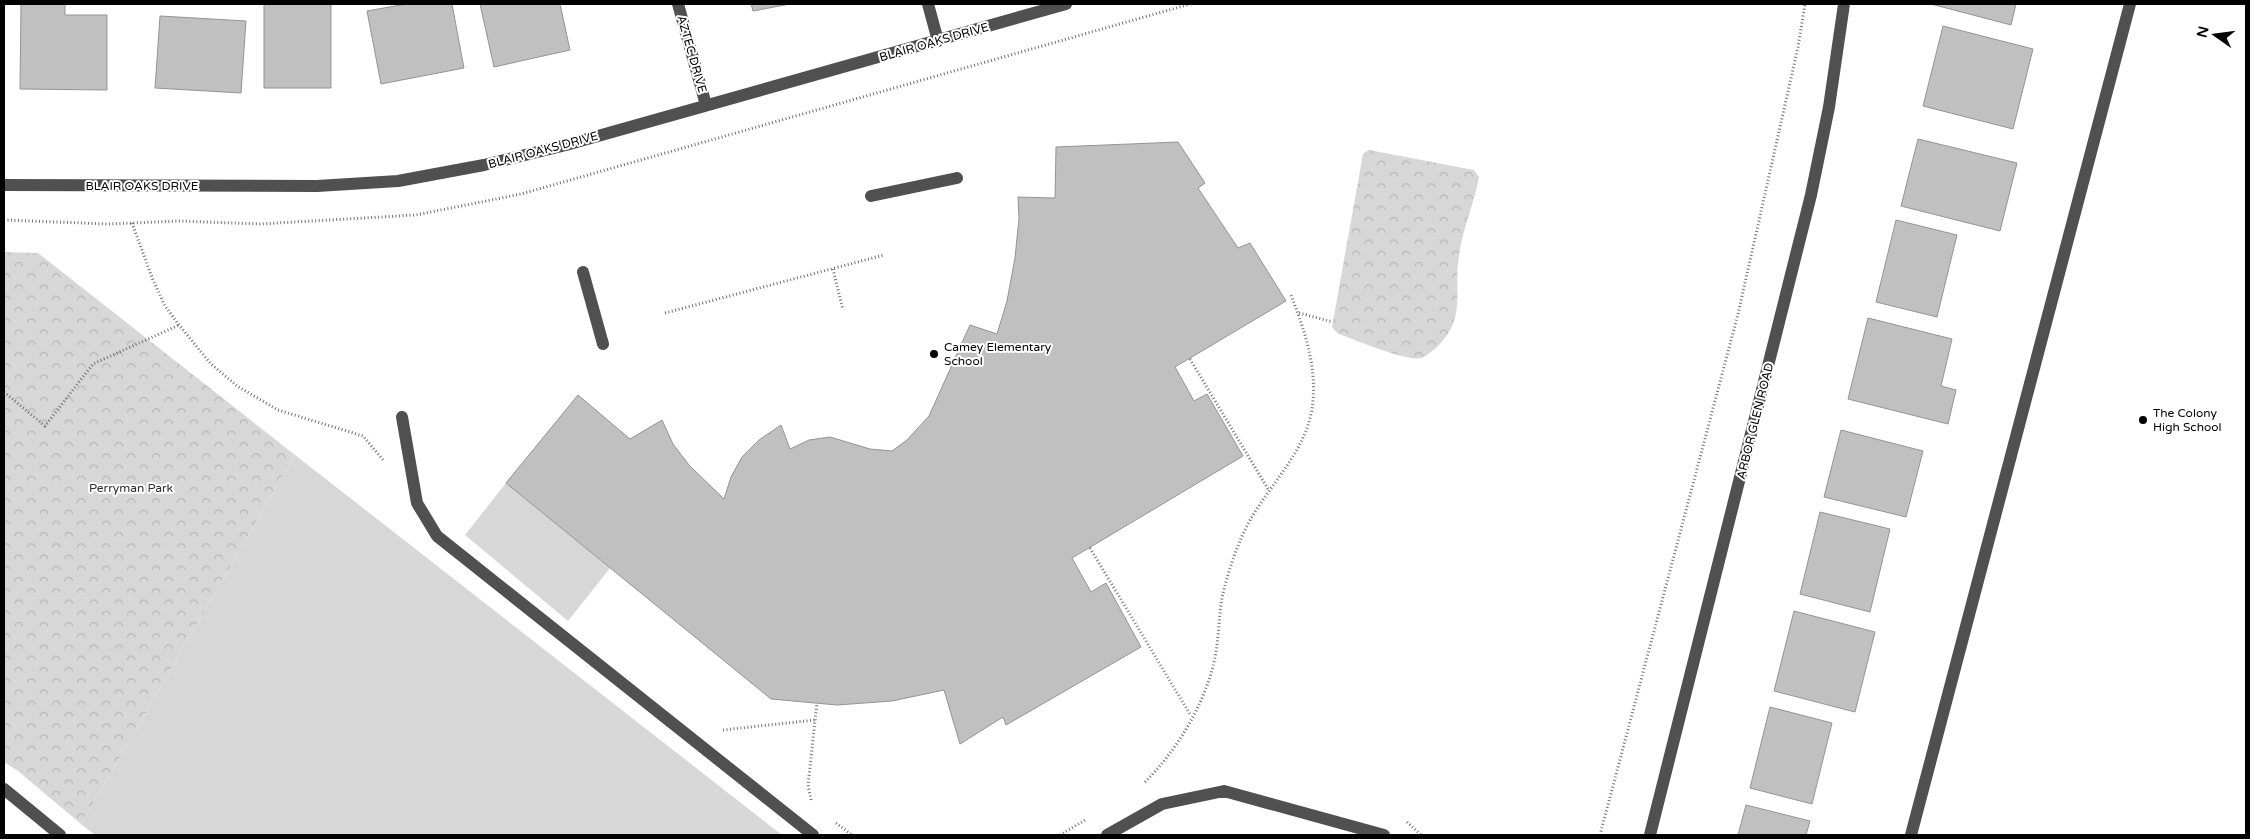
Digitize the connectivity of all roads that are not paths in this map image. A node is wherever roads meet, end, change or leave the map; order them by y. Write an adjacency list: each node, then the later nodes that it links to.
1 (678, 4): 7 (street, AZTEC DRIVE)
2 (928, 4): 6 (street)
3 (1066, 4): 6 (street, BLAIR OAKS DRIVE)
4 (1844, 4): 19 (street, ARBOR GLEN ROAD)
5 (2130, 4): 20 (street)
6 (938, 41): 7 (street, BLAIR OAKS DRIVE)
7 (706, 105): 9 (street, BLAIR OAKS DRIVE)
8 (957, 178): 10 (street)
9 (4, 185)
10 (871, 196)
11 (583, 272): 12 (street)
12 (603, 344)
13 (402, 417): 16 (street)
14 (4, 789): 15 (street)
15 (60, 835)
16 (813, 835)
17 (1107, 835): 18 (street)
18 (1384, 835)
19 (1650, 835)
20 (1911, 835)

